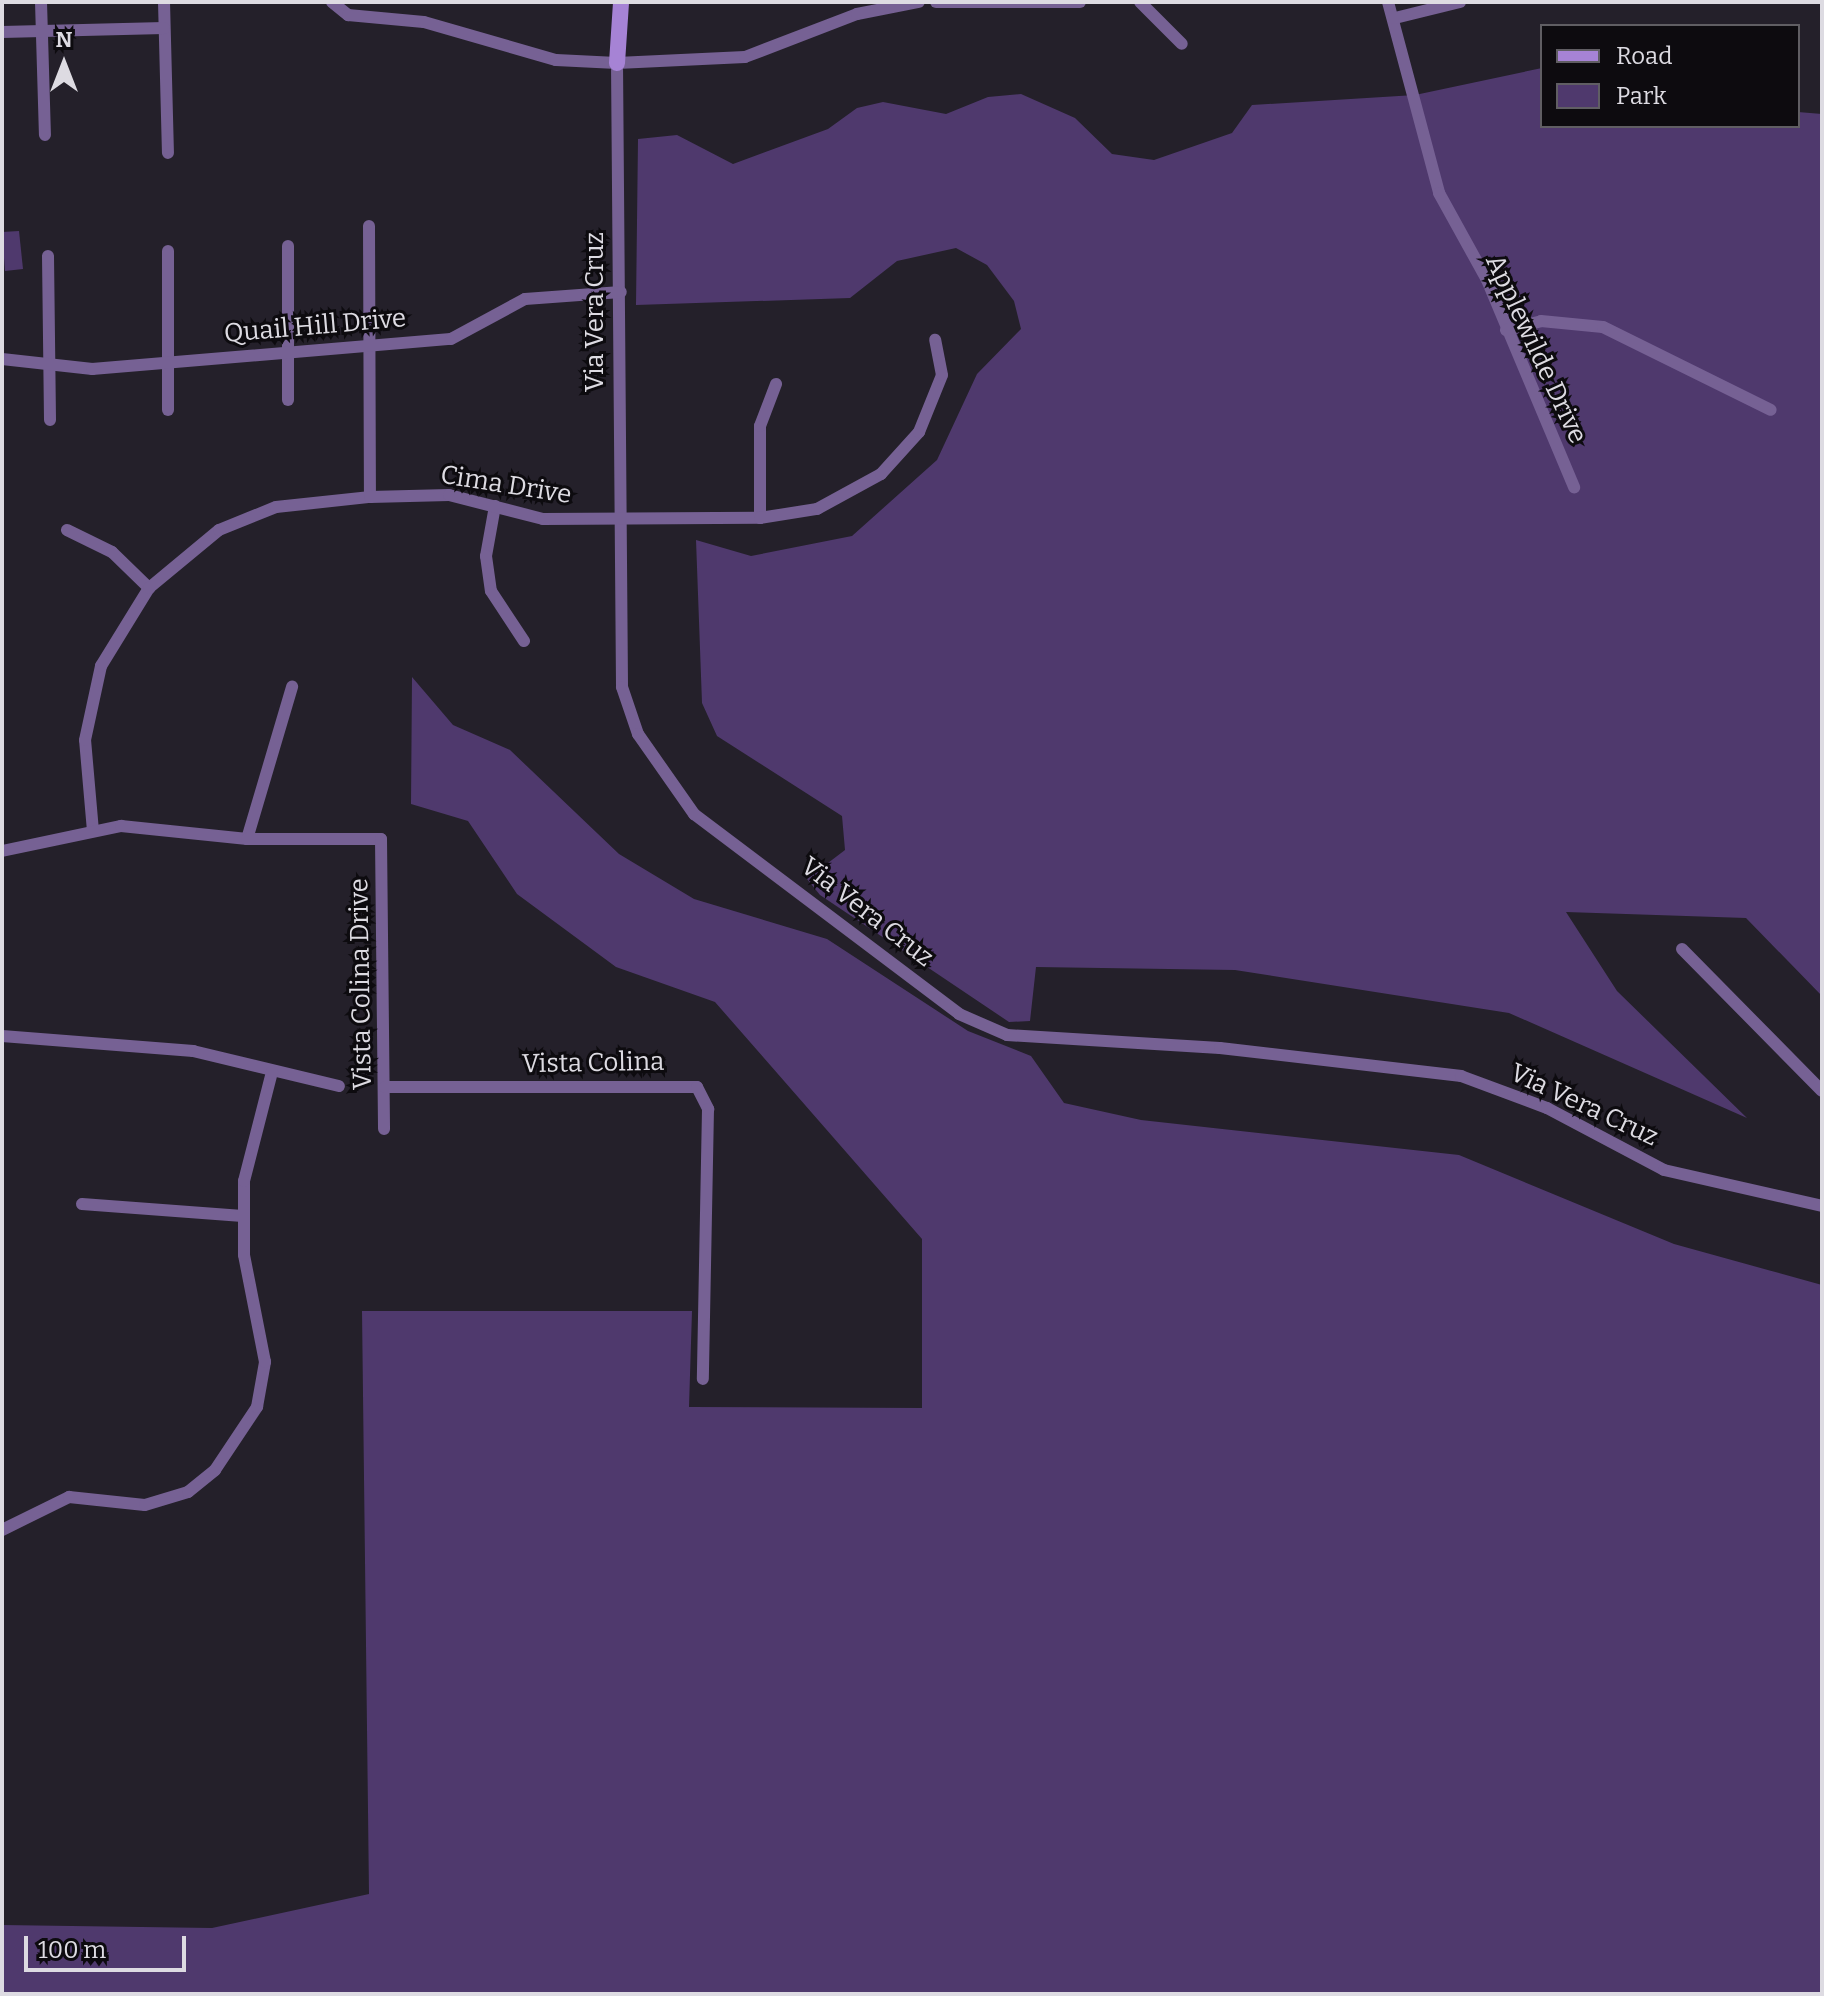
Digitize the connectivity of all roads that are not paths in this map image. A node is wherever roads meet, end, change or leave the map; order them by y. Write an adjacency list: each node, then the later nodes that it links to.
1 (41, 2): 13 (street)
2 (164, 2): 12 (street)
3 (332, 2): 16 (street)
4 (621, 2): 16 (street, Via Vera Cruz)
5 (919, 2): 16 (street)
6 (936, 2): 7 (street)
7 (1080, 2)
8 (1140, 2): 15 (street)
9 (1388, 2): 11 (street, Applewilde Drive)
10 (1460, 2): 11 (street)
11 (1395, 18): 24 (street, Applewilde Drive)
12 (164, 28): 13 (street); 18 (street)
13 (42, 29): 14 (street); 17 (street)
14 (2, 32)
15 (1182, 44)
16 (617, 63): 23 (street, Via Vera Cruz)
17 (45, 135)
18 (168, 153)
19 (369, 226): 26 (street)
20 (288, 246): 27 (street)
21 (168, 251): 29 (street)
22 (48, 256): 30 (street)
23 (621, 292): 26 (street, Quail Hill Drive); 40 (street, Via Vera Cruz)
24 (1506, 330): 34 (street); 36 (street, Applewilde Drive)
25 (935, 340): 39 (street, Cima Drive)
26 (369, 341): 27 (street, Quail Hill Drive); 37 (street)
27 (288, 349): 29 (street, Quail Hill Drive); 32 (street)
28 (2, 359): 30 (street, Quail Hill Drive)
29 (168, 361): 30 (street, Quail Hill Drive); 33 (street)
30 (48, 366): 35 (street)
31 (776, 384): 39 (street)
32 (288, 400)
33 (168, 410)
34 (1771, 410)
35 (50, 420)
36 (1574, 487)
37 (370, 497): 38 (street, Cima Drive); 42 (street, Cima Drive)
38 (495, 506): 40 (street, Cima Drive); 43 (street)
39 (760, 518): 40 (street, Cima Drive)
40 (618, 519): 56 (street, Via Vera Cruz)
41 (67, 530): 42 (street)
42 (149, 588): 45 (street, Cima Drive)
43 (524, 641)
44 (292, 687): 46 (street)
45 (93, 831): 46 (street); 47 (street)
46 (247, 839): 52 (street, Vista Colina Drive)
47 (2, 851)
48 (1682, 949): 53 (street)
49 (2, 1036): 50 (street)
50 (272, 1072): 51 (street); 57 (street)
51 (339, 1086)
52 (385, 1087): 54 (street, Vista Colina Drive); 58 (street, Vista Colina)
53 (1822, 1091)
54 (384, 1129)
55 (82, 1204): 57 (street)
56 (1822, 1206)
57 (243, 1216): 59 (street)
58 (703, 1379)
59 (2, 1530)

